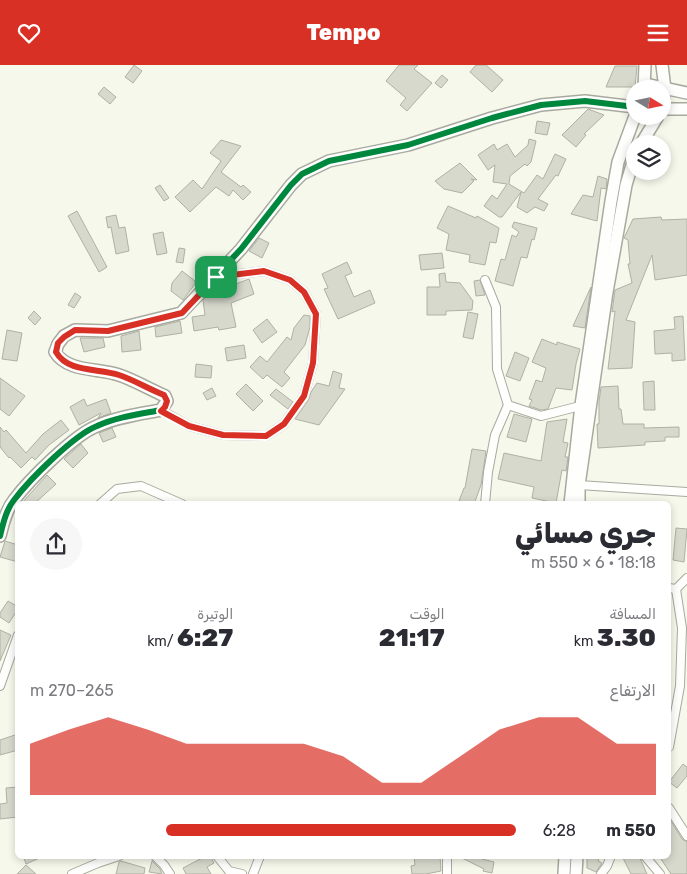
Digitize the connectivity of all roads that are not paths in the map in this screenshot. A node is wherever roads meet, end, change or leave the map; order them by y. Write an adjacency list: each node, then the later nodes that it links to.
1 (644, 65): 3 (street)
2 (662, 65): 4 (street)
3 (644, 80)
4 (664, 80)
5 (671, 90): 6 (street)
6 (687, 93)
7 (626, 106): 12 (street)
8 (671, 108): 9 (street)
9 (687, 109)
10 (632, 125): 14 (street)
11 (628, 180): 14 (street)
12 (216, 277): 16 (street); 16 (street)
13 (485, 280): 15 (street)
14 (586, 404): 15 (street); 17 (street); 22 (street)
15 (508, 405): 21 (street)
16 (161, 411): 24 (street)
17 (579, 485): 18 (street); 23 (street)
18 (687, 492)
19 (104, 501): 20 (street)
20 (175, 501)
21 (485, 501)
22 (570, 501)
23 (579, 501)
24 (0, 536)
25 (687, 578): 26 (street)
26 (672, 589): 29 (street)
27 (15, 644): 28 (street)
28 (0, 686)
29 (671, 736)
30 (671, 811): 31 (street)
31 (687, 835)
32 (110, 859): 42 (street)
33 (157, 859): 44 (street)
34 (219, 859): 45 (street)
35 (259, 859): 46 (street)
36 (447, 859): 47 (street)
37 (565, 859): 48 (street)
38 (577, 859): 49 (street)
39 (577, 859): 50 (street)
40 (610, 859): 51 (street)
41 (648, 859): 52 (street)
42 (81, 872): 43 (street)
43 (72, 874)
44 (170, 874)
45 (242, 874)
46 (253, 874)
47 (447, 874)
48 (564, 874)
49 (576, 874)
50 (583, 874)
51 (601, 874)
52 (660, 874)

